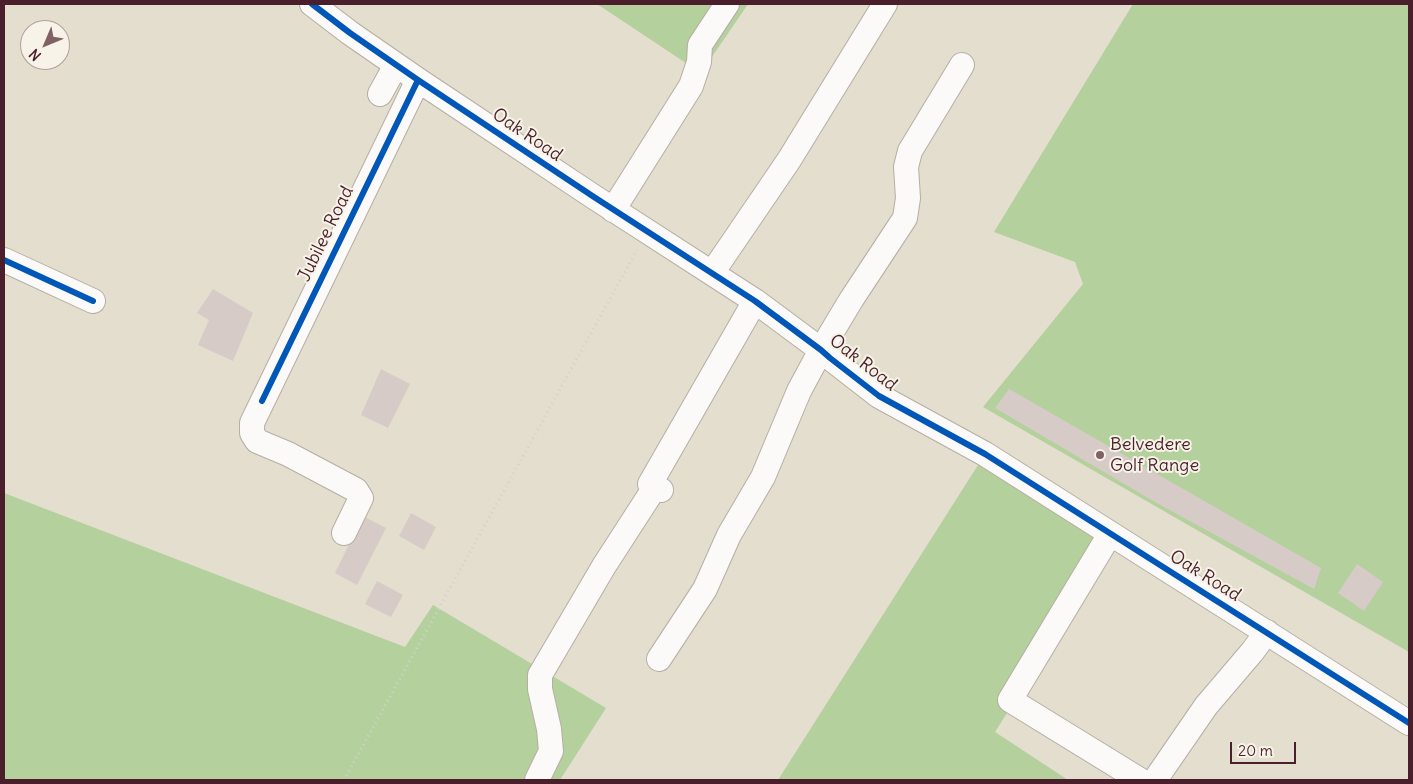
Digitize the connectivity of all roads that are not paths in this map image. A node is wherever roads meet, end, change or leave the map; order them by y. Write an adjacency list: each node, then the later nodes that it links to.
1 (312, 4): 4 (street, Oak Road)
2 (727, 4): 8 (street)
3 (885, 4): 10 (street)
4 (396, 65): 6 (street, Oak Road); 7 (street)
5 (962, 65): 13 (street)
6 (418, 80): 8 (street, Oak Road); 14 (street, Jubilee Road)
7 (380, 94)
8 (613, 210): 10 (street, Oak Road)
9 (4, 260): 11 (street)
10 (712, 273): 12 (street, Oak Road)
11 (93, 301)
12 (755, 301): 13 (street, Oak Road); 19 (street)
13 (821, 350): 15 (street, Oak Road); 17 (street)
14 (344, 533)
15 (1110, 534): 16 (street, Oak Road); 20 (street)
16 (1267, 632): 18 (street, Oak Road); 21 (street)
17 (659, 659)
18 (1409, 723)
19 (537, 780)
20 (1140, 780)
21 (1155, 780)

